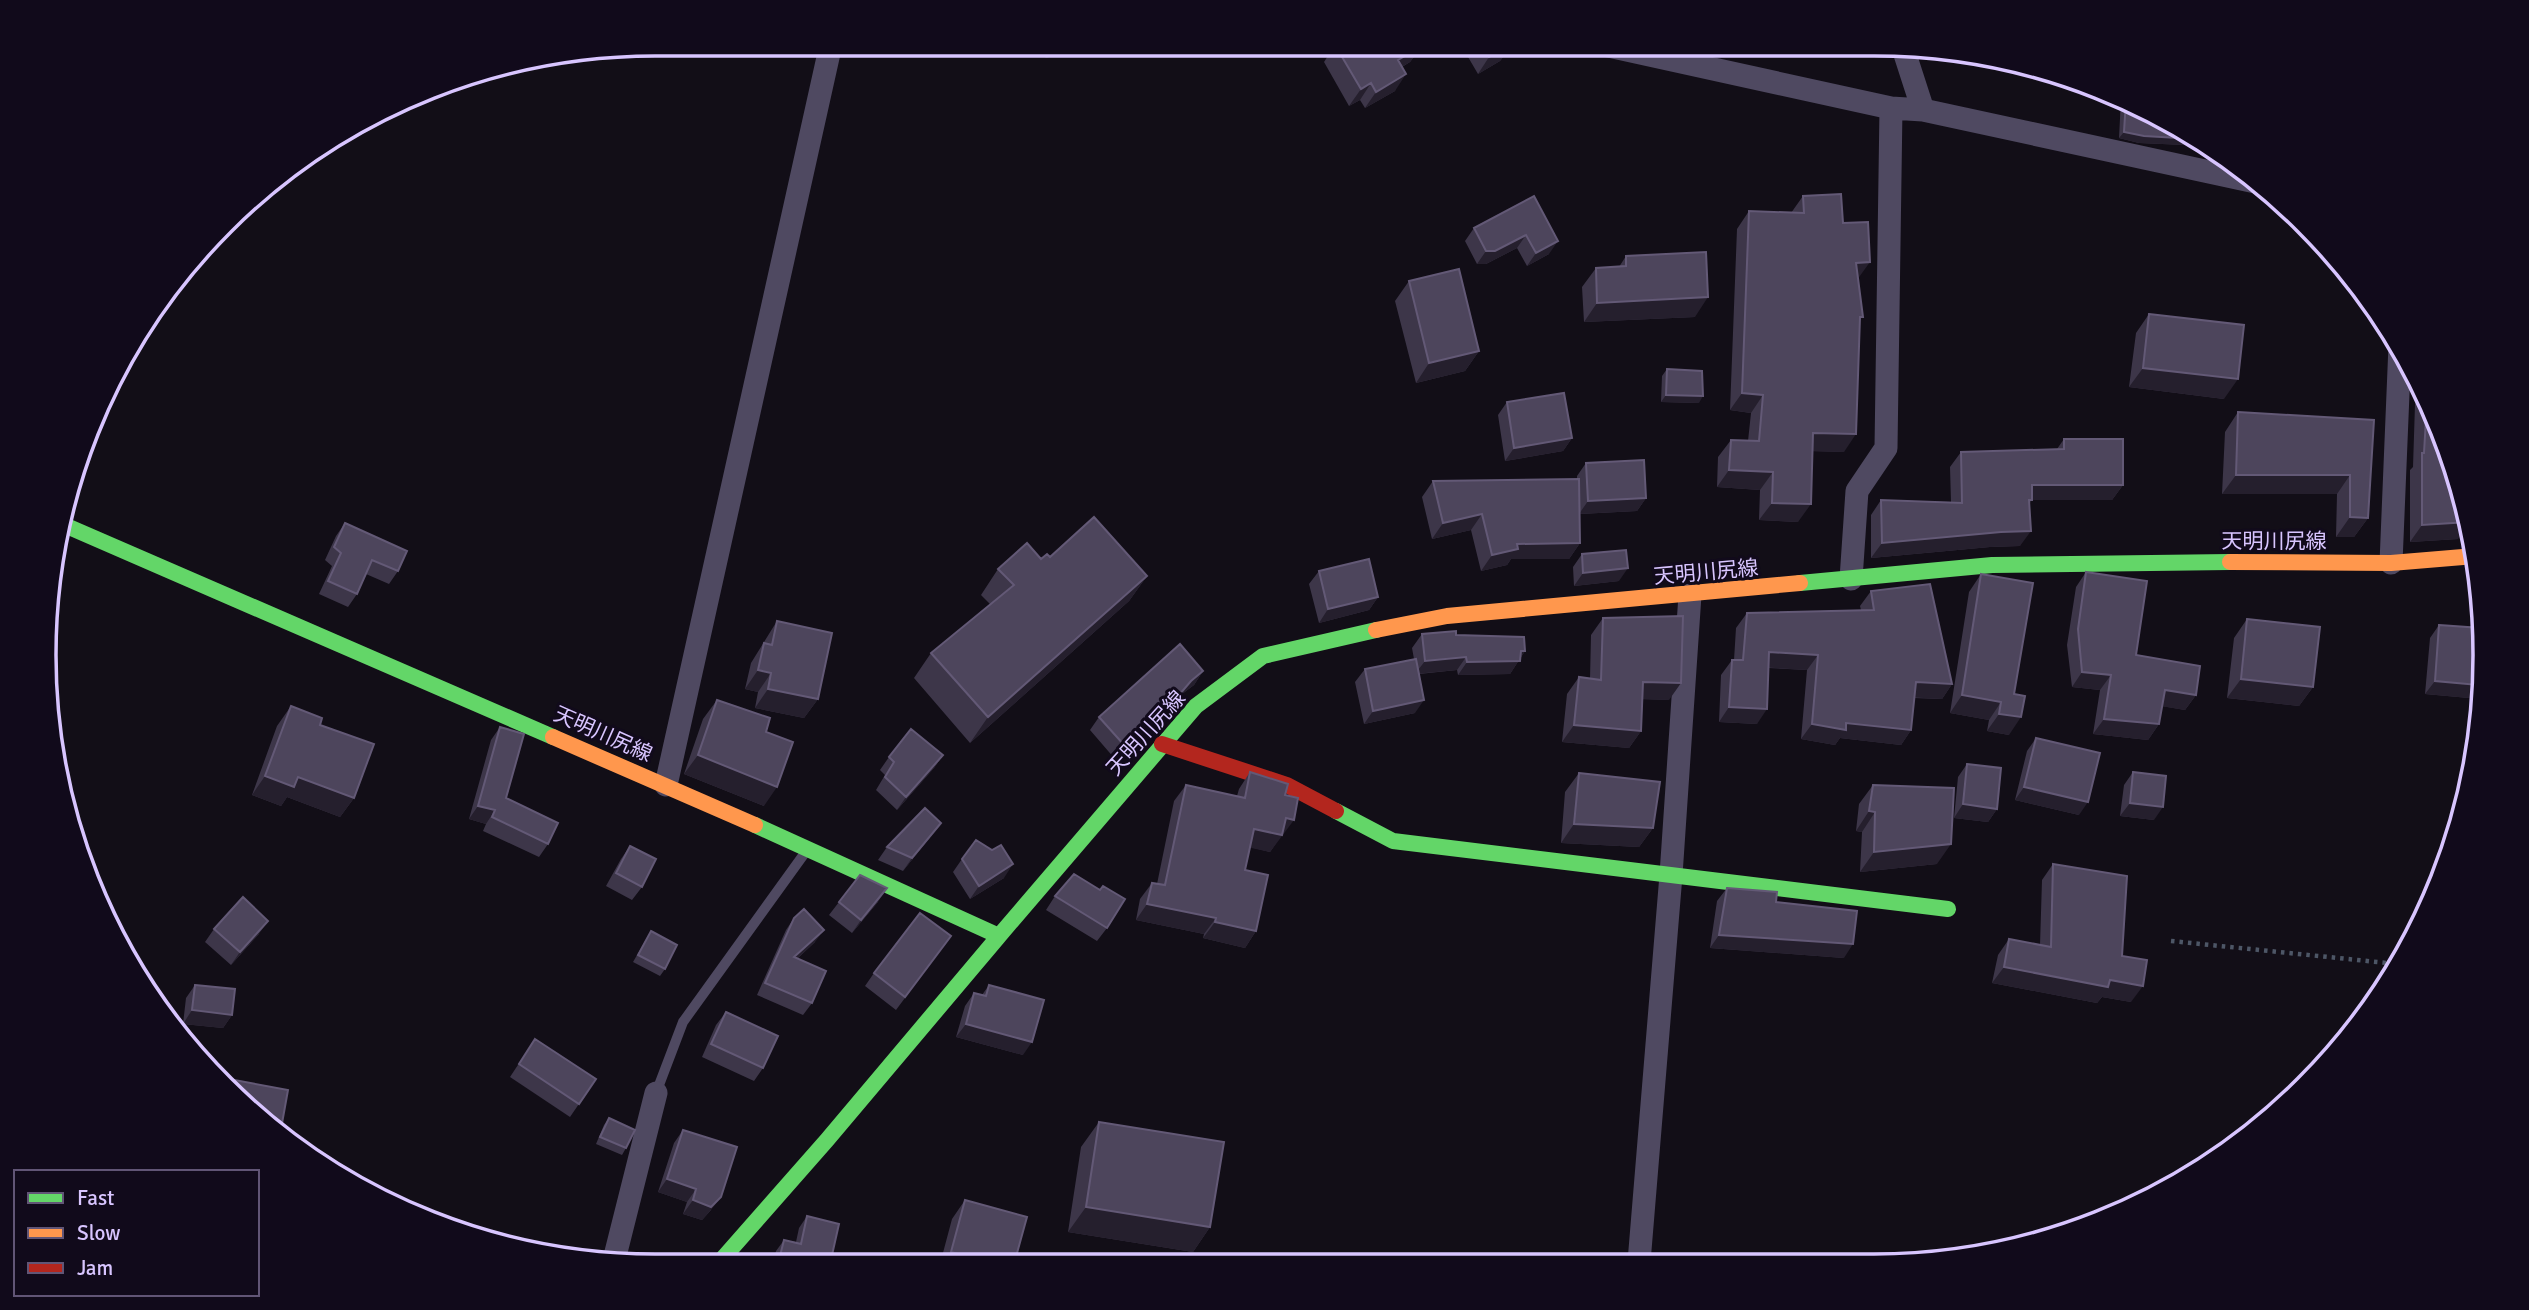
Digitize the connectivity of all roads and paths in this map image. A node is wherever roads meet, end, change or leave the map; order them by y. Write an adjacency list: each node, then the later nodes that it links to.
1 (828, 56): 14 (street)
2 (1654, 56): 4 (street)
3 (1906, 57): 5 (street)
4 (1891, 108): 5 (street); 11 (street)
5 (1923, 110): 6 (street)
6 (2236, 178)
7 (2399, 367): 10 (street)
8 (70, 528): 14 (main road, 天明川尻線)
9 (2464, 557): 10 (main road, 天明川尻線)
10 (2391, 563): 11 (main road, 天明川尻線)
11 (1851, 579): 12 (main road, 天明川尻線)
12 (1690, 594): 13 (main road, 天明川尻線); 16 (street)
13 (1162, 744): 16 (main road); 18 (main road, 天明川尻線)
14 (666, 785): 15 (main road, 天明川尻線)
15 (808, 848): 18 (main road, 天明川尻線); 21 (lane)
16 (1671, 875): 17 (main road); 24 (street)
17 (1948, 909)
18 (999, 936): 23 (main road)
19 (2171, 941): 20 (path)
20 (2387, 963)
21 (656, 1093): 22 (street)
22 (615, 1253)
23 (727, 1254)
24 (1640, 1254)

